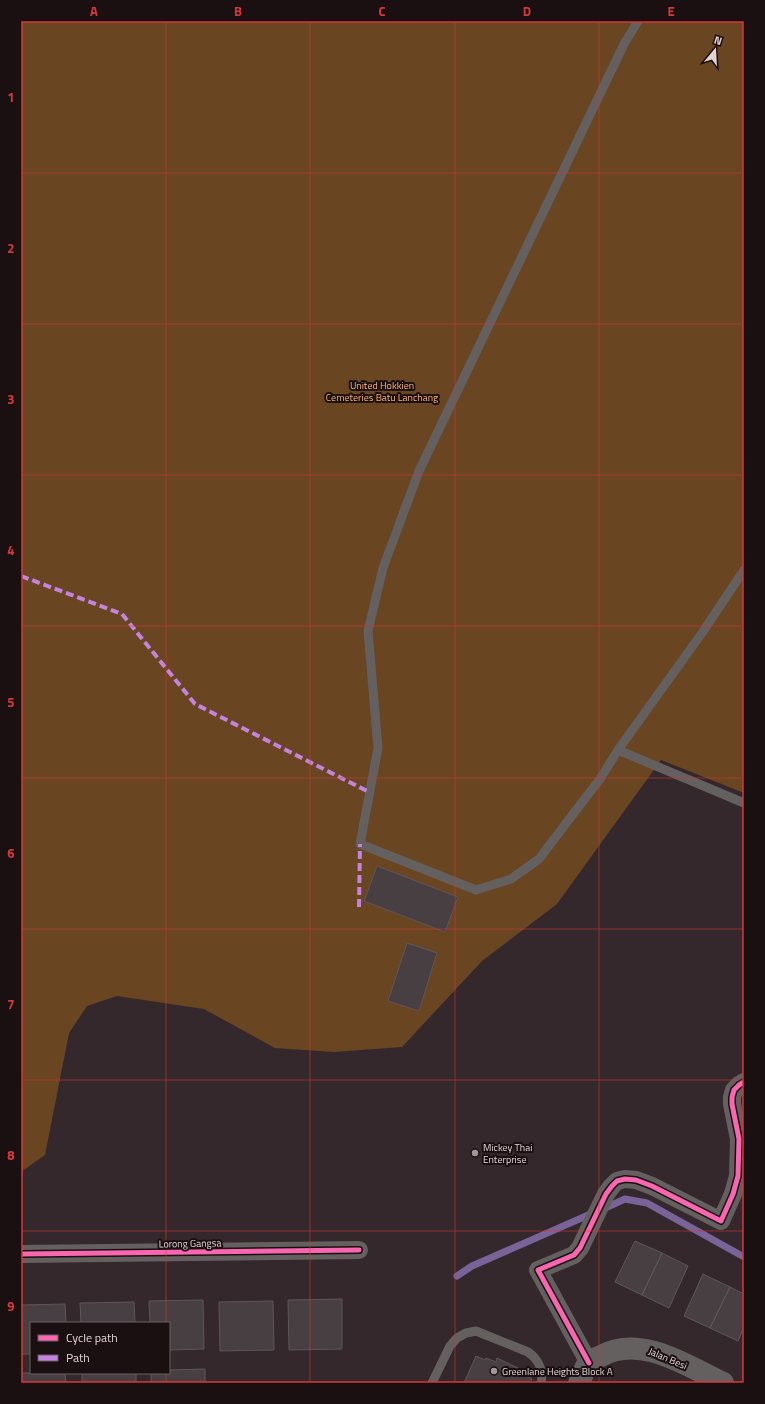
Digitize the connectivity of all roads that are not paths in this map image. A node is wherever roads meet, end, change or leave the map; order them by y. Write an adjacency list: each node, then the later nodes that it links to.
1 (638, 21): 3 (lane)
2 (744, 570): 3 (lane)
3 (618, 750): 4 (lane)
4 (744, 803)
5 (744, 1082): 8 (street)
6 (359, 1250): 7 (street, Lorong Gangsa)
7 (21, 1254)
8 (589, 1362): 11 (street); 12 (street, Jalan Besi)
9 (432, 1383): 10 (lane)
10 (541, 1383)
11 (579, 1383)
12 (723, 1383)

